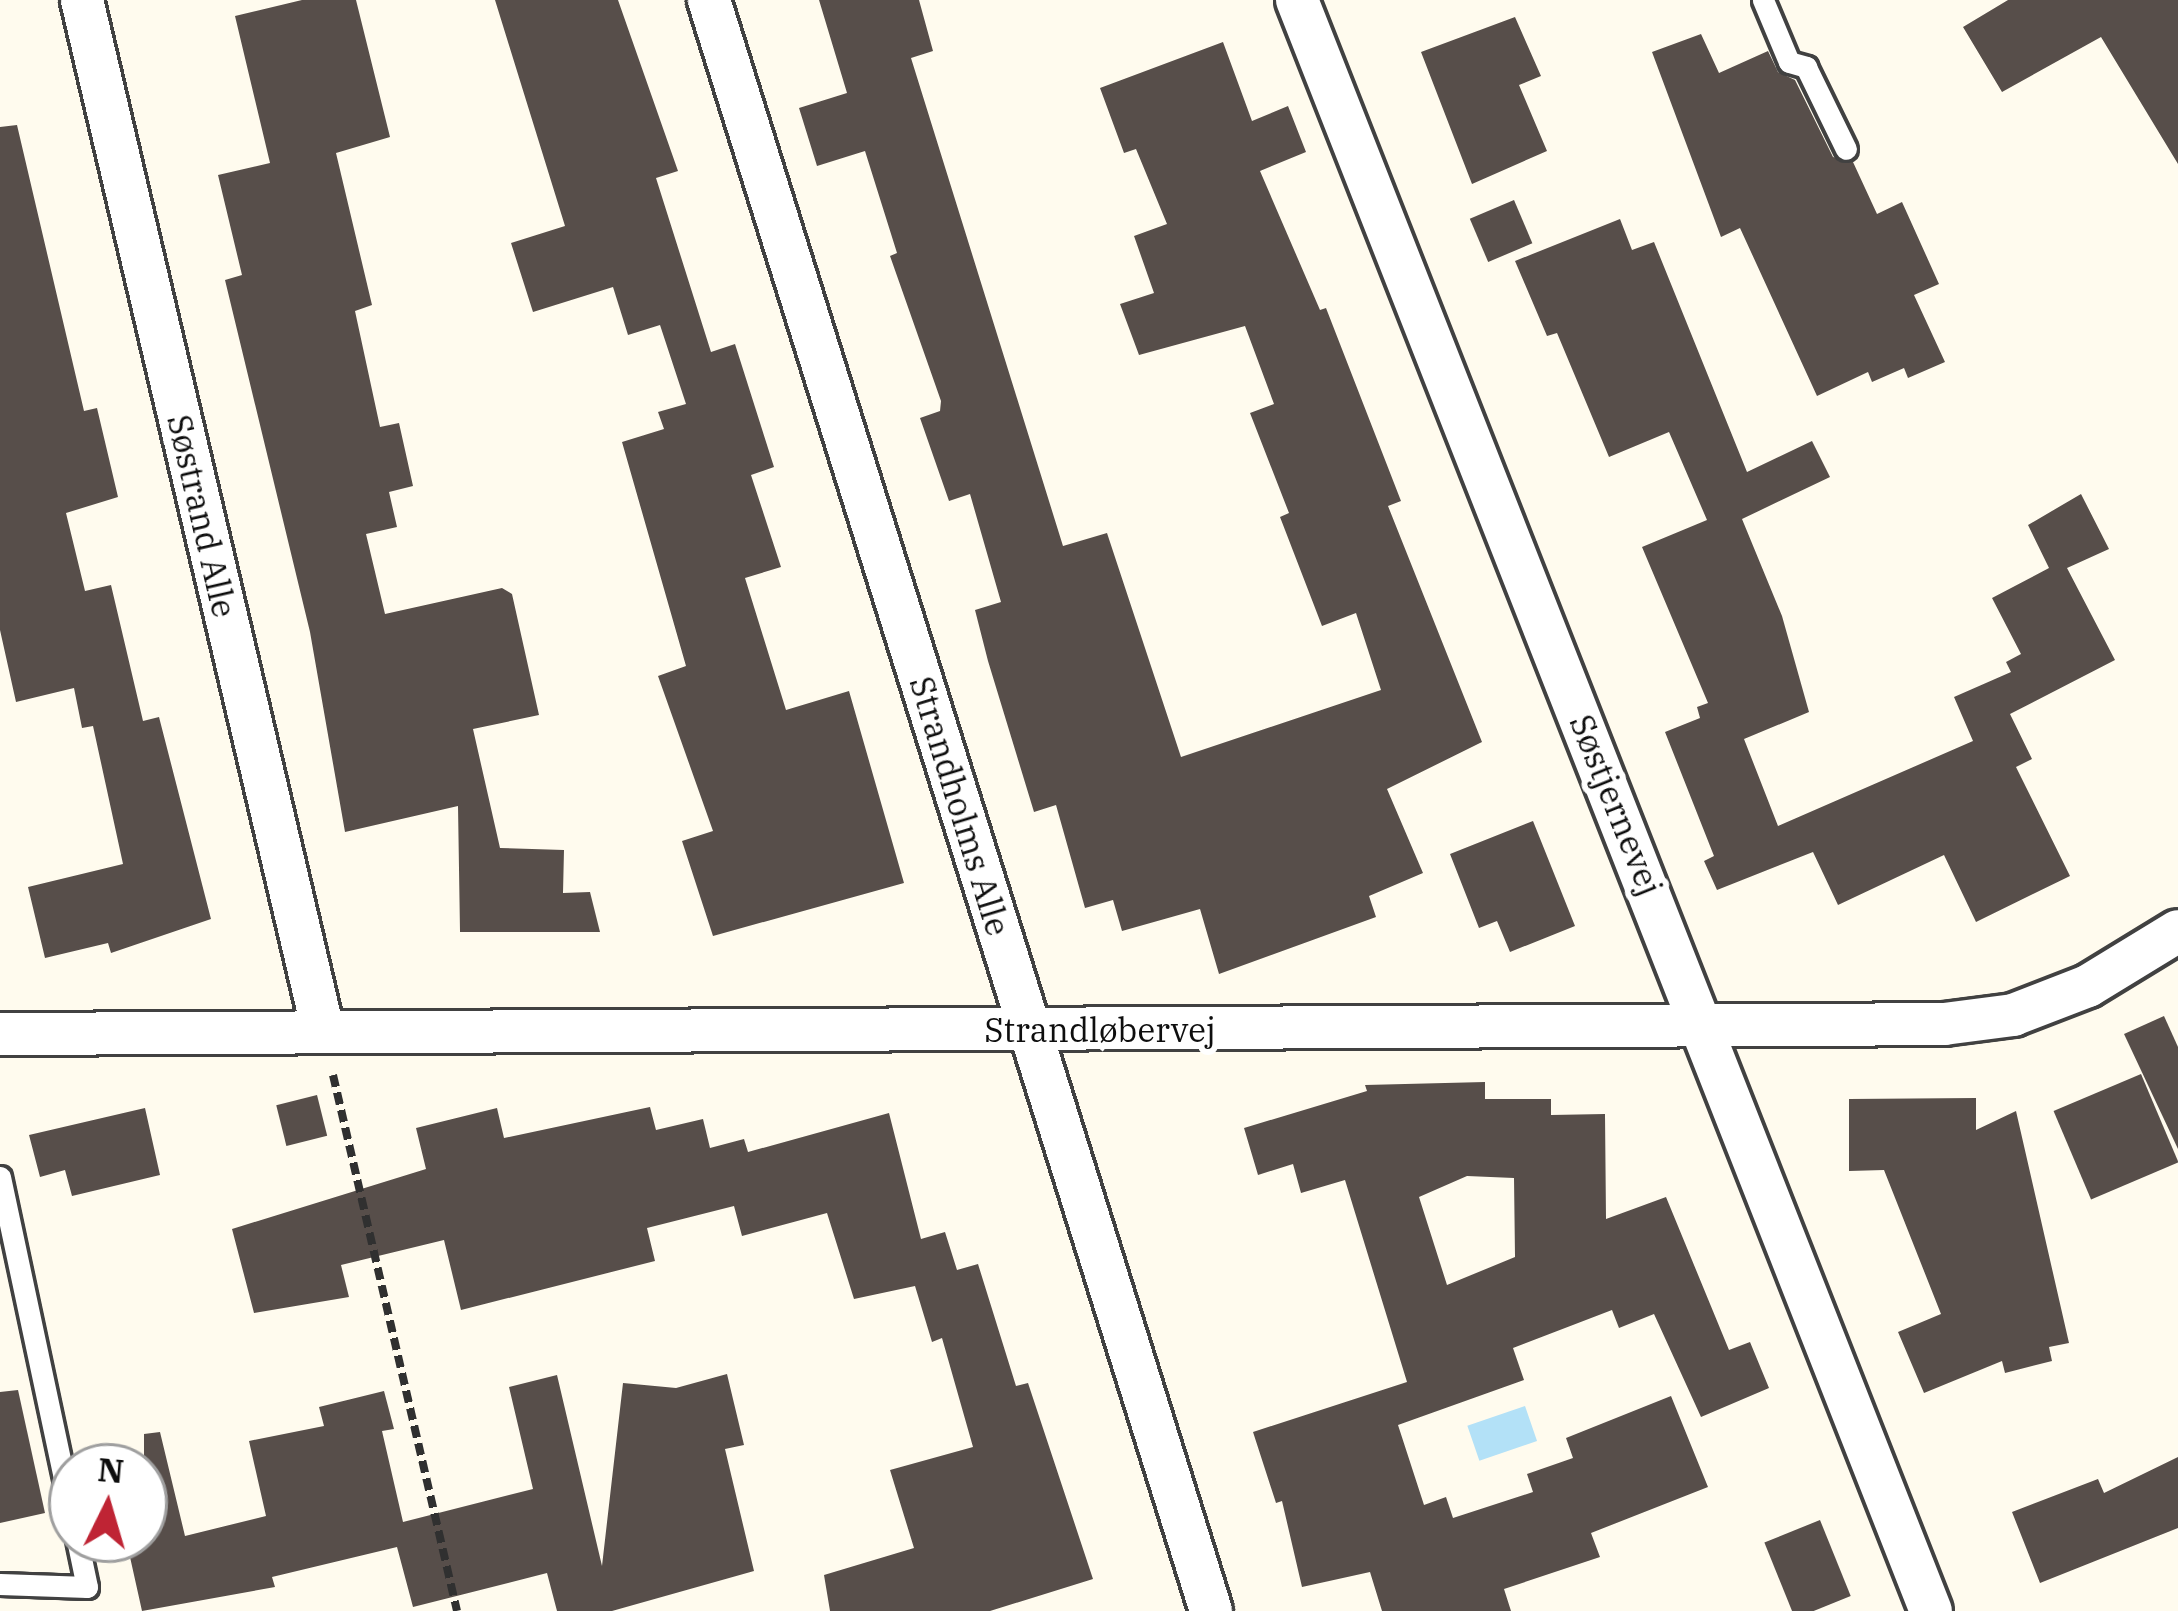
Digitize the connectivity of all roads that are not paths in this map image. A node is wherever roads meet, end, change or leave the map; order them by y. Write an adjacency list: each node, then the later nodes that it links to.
1 (82, 0): 8 (street, Søstrand Alle)
2 (709, 0): 9 (street, Strandholms Alle)
3 (1297, 0): 7 (street, Søstjernevej)
4 (1762, 0): 5 (lane)
5 (1846, 148)
6 (2178, 931): 7 (street, Strandløbervej)
7 (1704, 1026): 9 (street, Strandløbervej); 16 (street, Søstjernevej)
8 (323, 1031): 9 (street, Strandløbervej); 10 (street, Strandløbervej)
9 (1030, 1031): 15 (street, Strandholms Alle)
10 (0, 1034)
11 (0, 1177): 12 (lane)
12 (56, 1443)
13 (82, 1563): 14 (lane)
14 (0, 1584)
15 (1211, 1611)
16 (1931, 1611)

